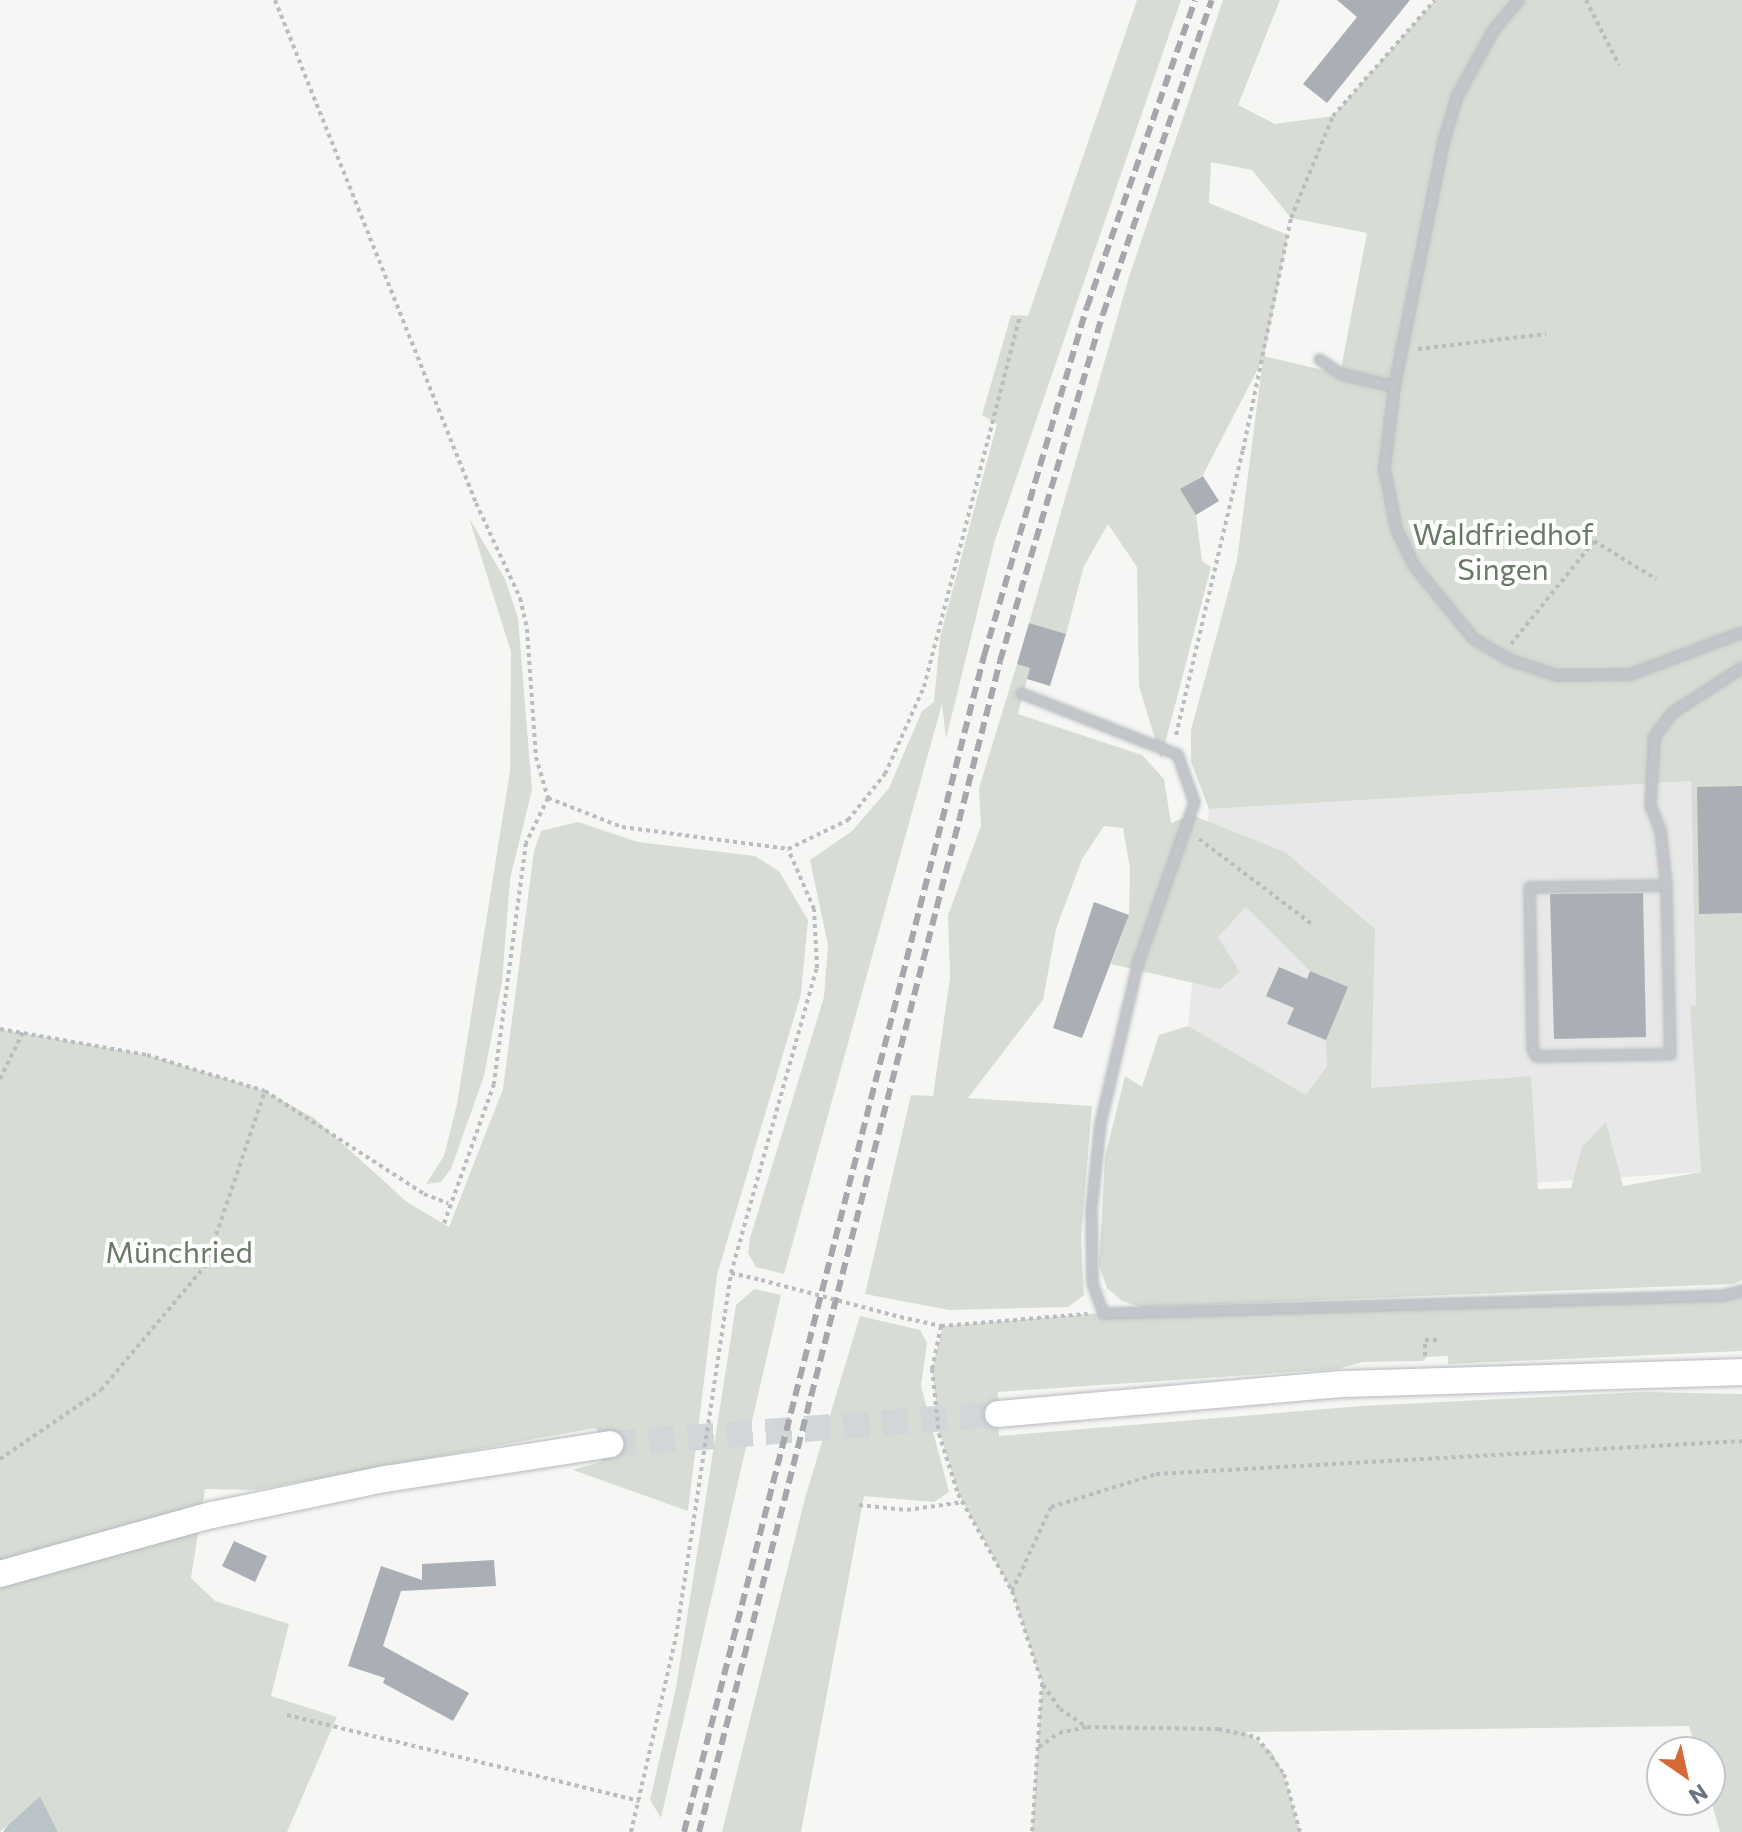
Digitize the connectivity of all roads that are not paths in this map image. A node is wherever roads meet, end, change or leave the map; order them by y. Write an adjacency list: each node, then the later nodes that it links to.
1 (1518, 0): 3 (lane)
2 (1319, 359): 3 (lane)
3 (1394, 386): 4 (lane)
4 (1742, 632)
5 (1742, 667): 7 (lane)
6 (1021, 693): 8 (lane)
7 (1666, 885): 7 (lane)
8 (1742, 1290)
9 (1742, 1372): 10 (main road)
10 (998, 1414)
11 (610, 1444): 12 (main road)
12 (0, 1574)

